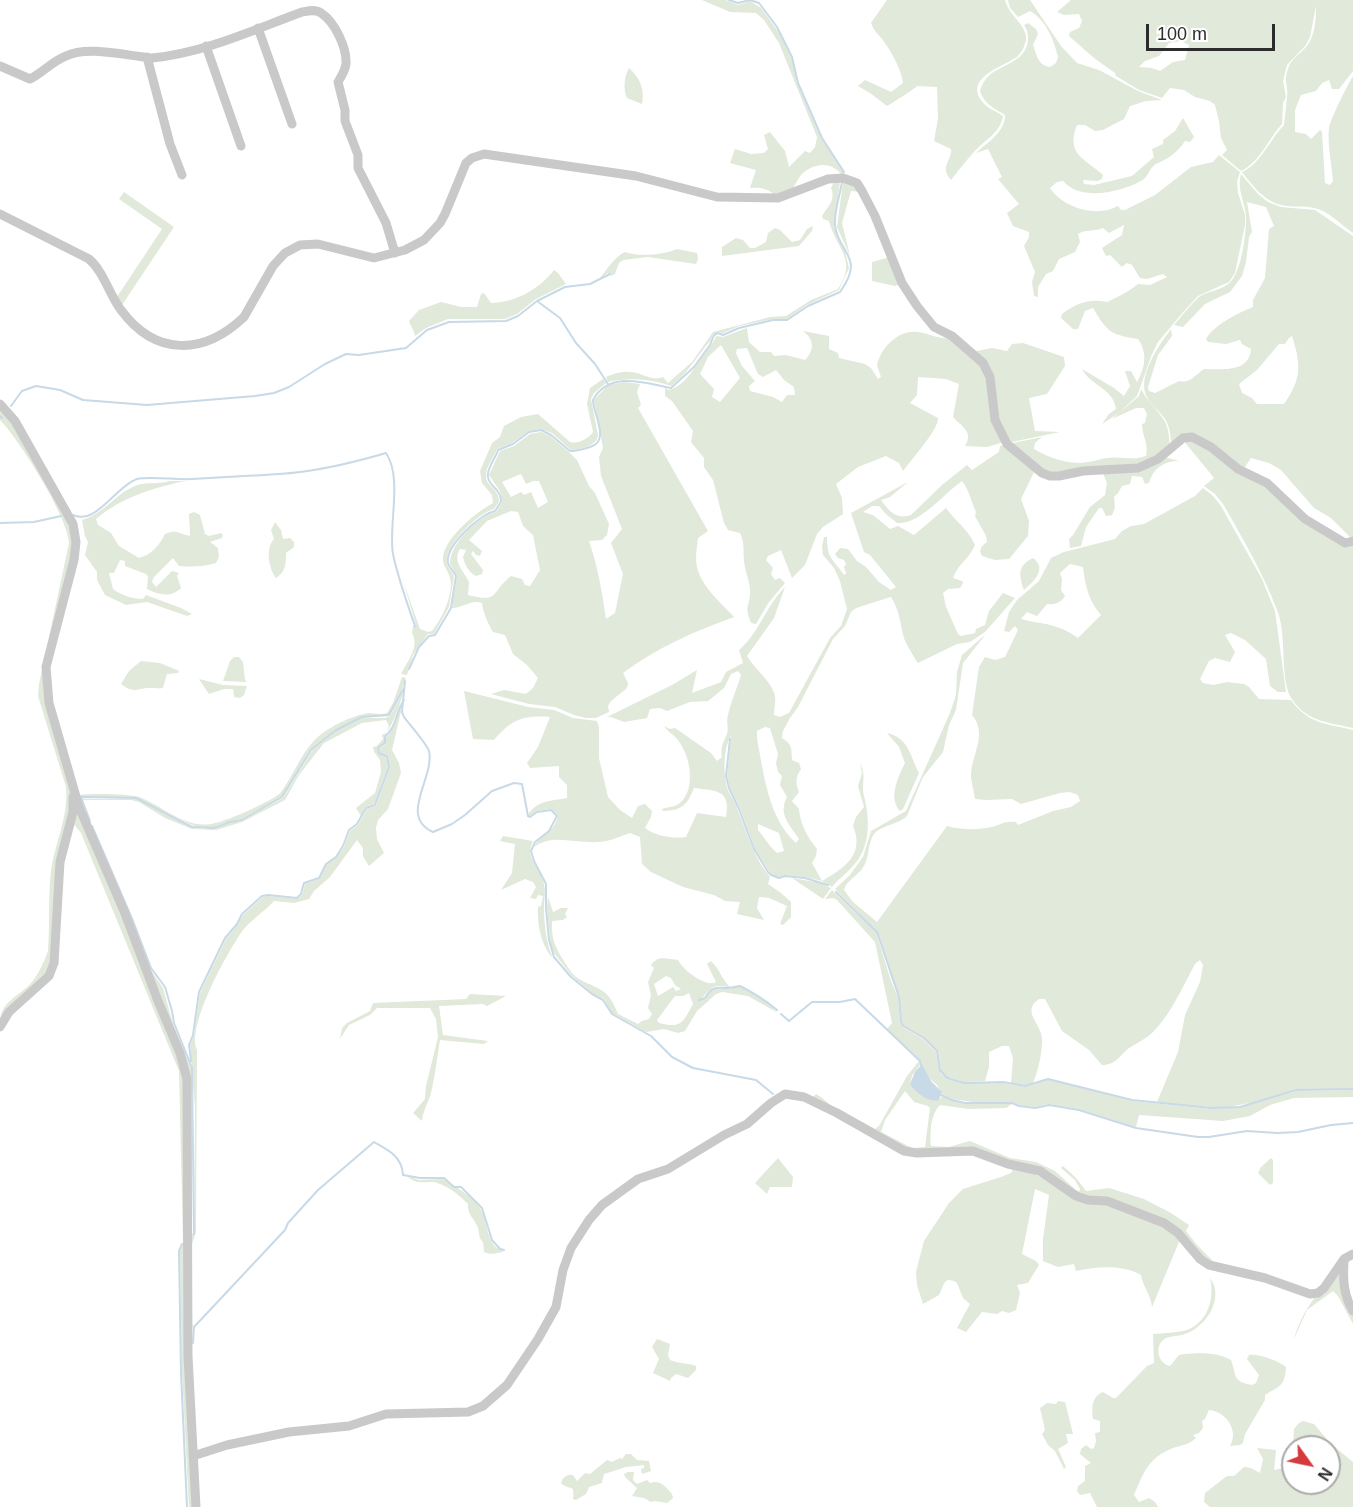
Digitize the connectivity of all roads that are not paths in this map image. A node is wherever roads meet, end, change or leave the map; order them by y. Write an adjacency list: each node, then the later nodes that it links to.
1 (258, 28): 2 (street); 5 (street); 9 (street)
2 (206, 46): 3 (street); 6 (street)
3 (147, 57): 4 (street); 7 (street)
4 (0, 66)
5 (292, 124)
6 (241, 146)
7 (182, 175)
8 (0, 214): 9 (street)
9 (395, 253): 11 (street)
10 (0, 404): 12 (street)
11 (1353, 541)
12 (72, 783): 13 (street); 16 (street)
13 (0, 1027)
14 (1349, 1256): 15 (street); 16 (street)
15 (1353, 1311)
16 (193, 1456): 17 (street)
17 (196, 1507)

